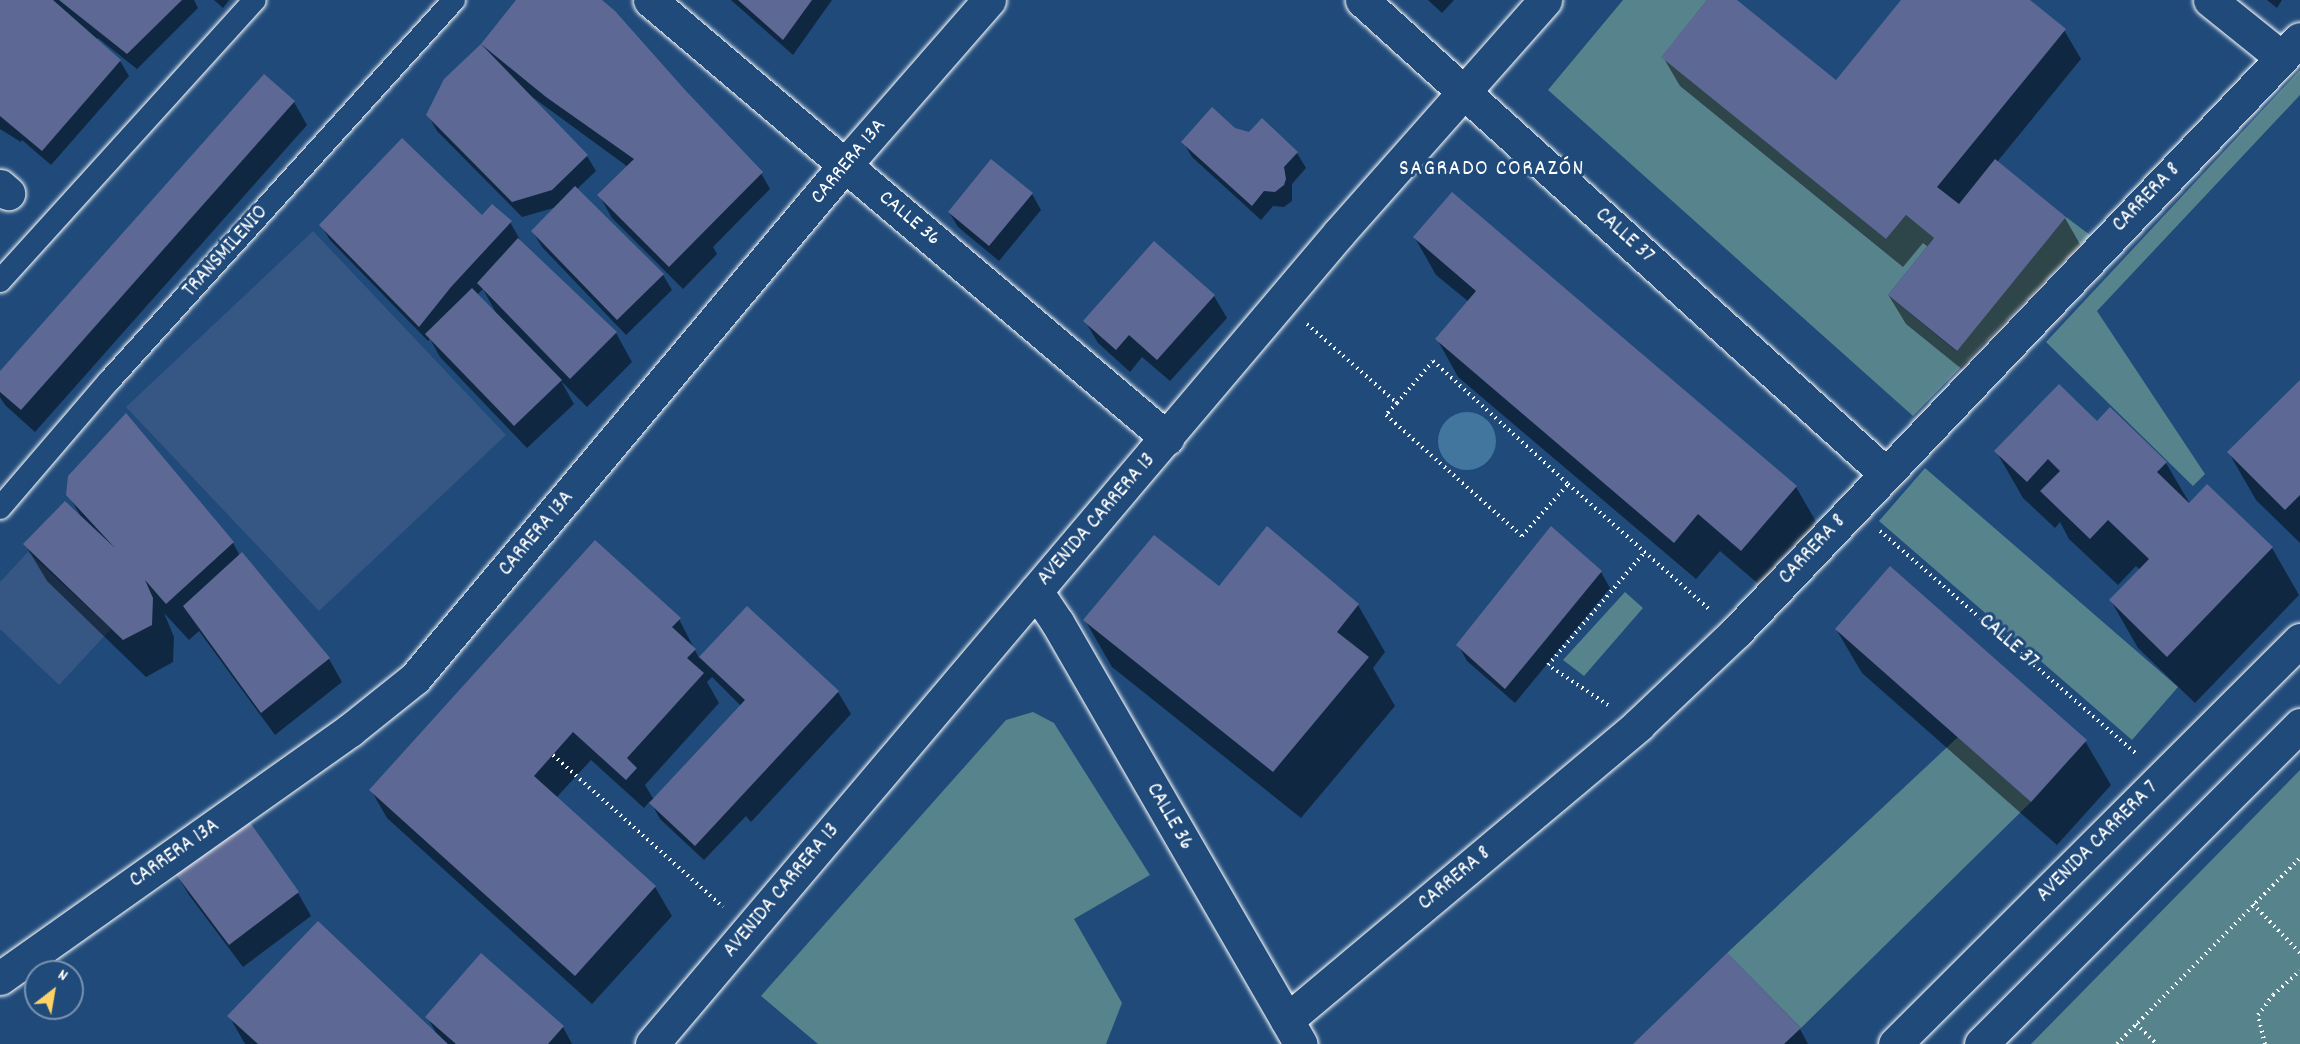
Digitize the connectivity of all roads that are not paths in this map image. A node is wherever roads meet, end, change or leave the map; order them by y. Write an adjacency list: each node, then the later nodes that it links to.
1 (255, 0): 11 (lane)
2 (454, 0): 14 (lane, TRANSMILENIO)
3 (650, 0): 10 (street, CALLE 36)
4 (989, 0): 10 (street, CARRERA 13A)
5 (1362, 0): 9 (street, CALLE 37)
6 (1545, 0): 9 (street, AVENIDA CARRERA 13)
7 (2210, 0): 8 (street)
8 (2290, 48): 13 (street, CARRERA 8)
9 (1464, 91): 12 (street, AVENIDA CARRERA 13); 13 (street, CALLE 37)
10 (845, 165): 12 (street, CALLE 36); 18 (street, CARRERA 13A)
11 (0, 281)
12 (1167, 438): 15 (street, AVENIDA CARRERA 13)
13 (1886, 473): 19 (street, CARRERA 8)
14 (0, 508)
15 (1036, 591): 19 (street, CALLE 36); 20 (street, AVENIDA CARRERA 13)
16 (2300, 640): 21 (street, AVENIDA CARRERA 7)
17 (2300, 725): 22 (street)
18 (0, 978)
19 (1294, 1032)
20 (651, 1044)
21 (1895, 1044)
22 (1982, 1044)

